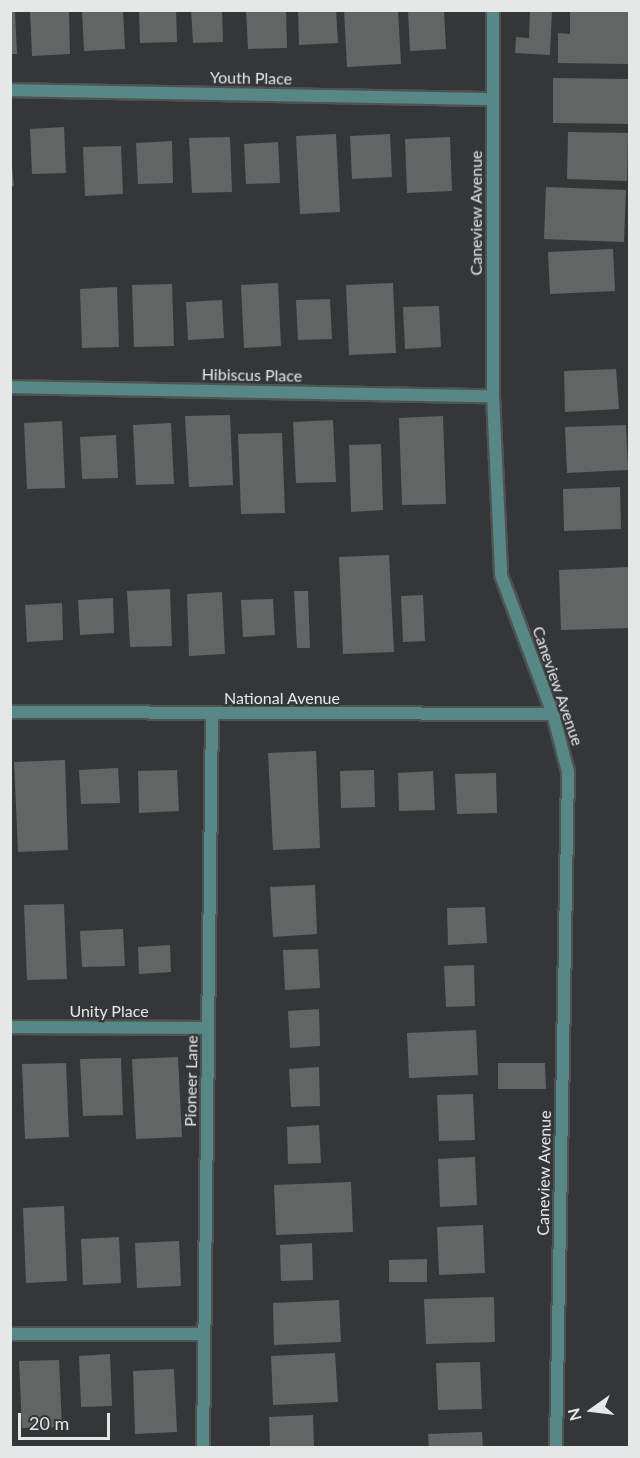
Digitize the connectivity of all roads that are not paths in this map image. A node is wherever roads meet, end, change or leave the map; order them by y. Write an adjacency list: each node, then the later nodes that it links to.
1 (494, 10): 3 (street, Caneview Avenue)
2 (10, 90): 3 (street, Youth Place)
3 (492, 99): 5 (street, Caneview Avenue)
4 (10, 387): 5 (street, Hibiscus Place)
5 (493, 396): 7 (street, Caneview Avenue)
6 (10, 712): 8 (street, National Avenue)
7 (553, 714): 8 (street, National Avenue); 14 (street, Caneview Avenue)
8 (212, 715): 10 (street, Pioneer Lane)
9 (10, 1027): 10 (street, Unity Place)
10 (208, 1028): 12 (street, Pioneer Lane)
11 (10, 1334): 12 (street)
12 (204, 1334): 13 (street, Pioneer Lane)
13 (203, 1448)
14 (556, 1448)

